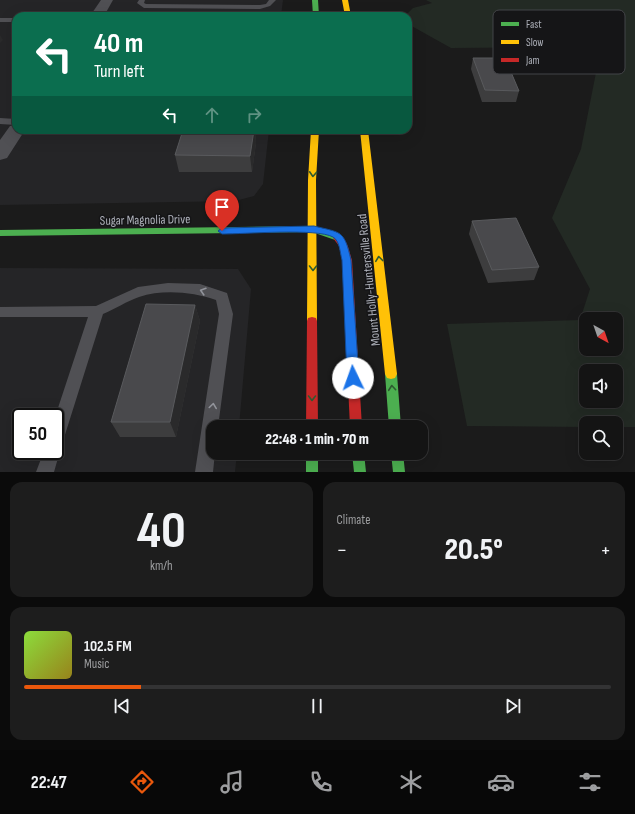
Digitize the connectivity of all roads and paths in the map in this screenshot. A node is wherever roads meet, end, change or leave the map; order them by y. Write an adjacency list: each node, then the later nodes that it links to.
1 (107, 0): 6 (street)
2 (142, 0): 3 (lane)
3 (273, 0)
4 (315, 0): 7 (main road)
5 (345, 0): 8 (main road)
6 (100, 12)
7 (316, 12)
8 (347, 12)
9 (0, 20): 10 (lane)
10 (12, 20)
11 (0, 121): 12 (lane)
12 (12, 122)
13 (13, 134): 16 (street)
14 (315, 134): 17 (main road, one-way to 17)
15 (364, 134): 24 (main road, Mount Holly-Huntersville Road, one-way to 15)
16 (0, 154)
17 (314, 229): 18 (main road, Sugar Magnolia Drive); 22 (main road, one-way to 22); 23 (main road, Sugar Magnolia Drive)
18 (0, 233)
19 (97, 311): 20 (lane); 21 (lane); 30 (lane, one-way to 19)
20 (0, 312)
21 (64, 413)
22 (312, 420)
23 (356, 420)
24 (394, 420)
25 (49, 460): 29 (lane)
26 (312, 460): 31 (main road)
27 (359, 460): 32 (main road)
28 (398, 460): 33 (main road)
29 (45, 472)
30 (204, 472)
31 (312, 472)
32 (360, 472)
33 (399, 472)

